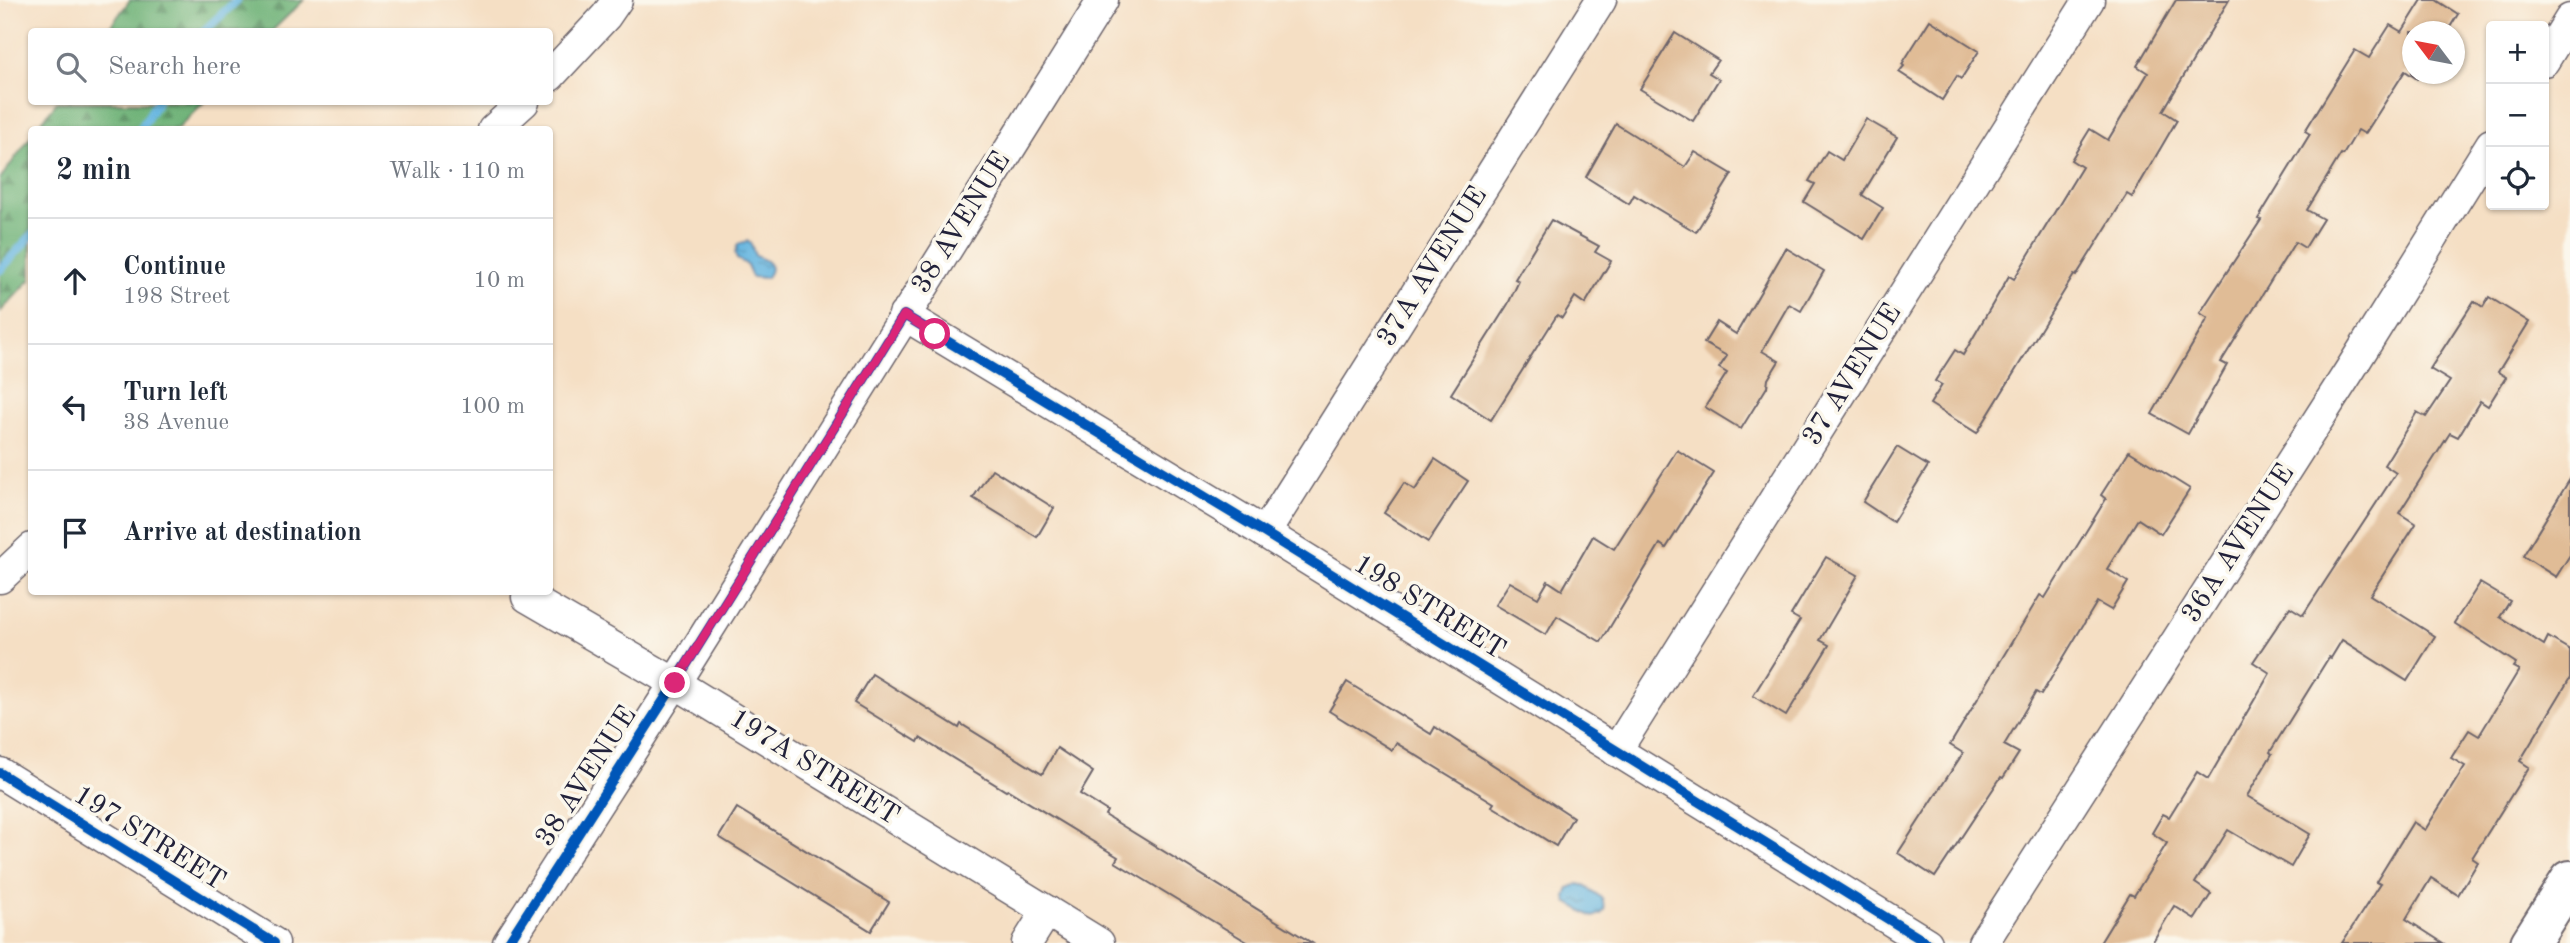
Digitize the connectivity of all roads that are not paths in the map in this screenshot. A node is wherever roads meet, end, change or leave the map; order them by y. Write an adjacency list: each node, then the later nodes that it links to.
1 (617, 0): 7 (street)
2 (1103, 0): 11 (street, 38 AVENUE)
3 (1601, 0): 12 (street, 37A AVENUE)
4 (2090, 0): 17 (street, 37 AVENUE)
5 (2570, 19): 6 (street)
6 (2549, 53)
7 (553, 73)
8 (521, 105): 9 (street)
9 (497, 126)
10 (2489, 147): 26 (street, 36A AVENUE)
11 (904, 315): 12 (street, 198 STREET); 16 (street, 38 AVENUE)
12 (1265, 533): 17 (street, 198 STREET)
13 (28, 552): 14 (street)
14 (0, 578)
15 (527, 597): 16 (street, 197A STREET)
16 (675, 683): 20 (street, 197A STREET); 22 (street, 38 AVENUE)
17 (1616, 751): 25 (street, 198 STREET)
18 (0, 773): 21 (street, 197 STREET)
19 (2570, 880): 27 (main road)
20 (1047, 911): 23 (street); 24 (street, 197A STREET)
21 (274, 943)
22 (508, 943)
23 (1027, 943)
24 (1099, 943)
25 (1927, 943)
26 (1983, 943)
27 (2530, 943)

